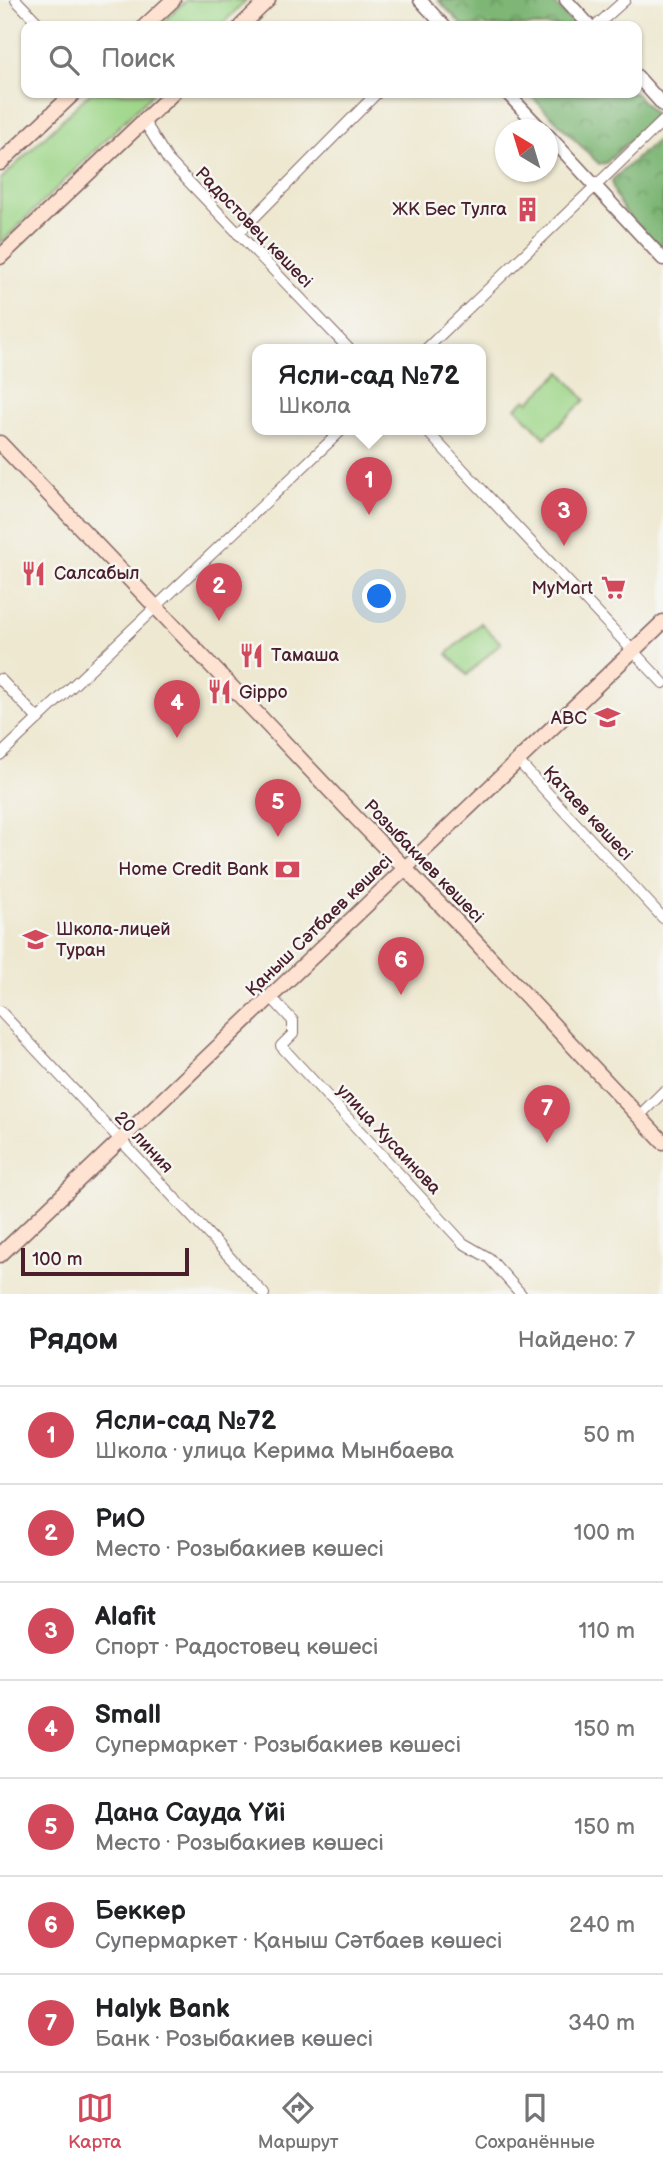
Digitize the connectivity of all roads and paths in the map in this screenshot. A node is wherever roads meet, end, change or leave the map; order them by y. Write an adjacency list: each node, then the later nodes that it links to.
1 (16, 0): 7 (street)
2 (173, 0): 8 (main road)
3 (268, 0): 9 (main road)
4 (420, 0): 10 (street)
5 (566, 0): 11 (street)
6 (625, 0): 12 (street)
7 (36, 21)
8 (150, 21)
9 (246, 21)
10 (439, 21)
11 (585, 21)
12 (602, 21)
13 (642, 82): 18 (street)
14 (69, 98): 23 (main road)
15 (168, 98): 20 (main road)
16 (372, 98): 25 (street)
17 (512, 98): 19 (street)
18 (663, 105)
19 (532, 119)
20 (144, 121): 25 (street, Радостовец көшесі); 26 (main road)
21 (663, 121): 24 (street)
22 (558, 146): 24 (street)
23 (0, 163)
24 (594, 185): 27 (street); 29 (street)
25 (238, 234): 28 (street, Радостовец көшесі)
26 (0, 257)
27 (663, 259)
28 (344, 344)
29 (431, 344)
30 (336, 435): 33 (street)
31 (431, 435): 35 (street)
32 (0, 443): 33 (main road, Розыбакиев көшесі)
33 (156, 607): 38 (street); 41 (main road, Розыбакиев көшесі)
34 (663, 622): 35 (main road, Қаныш Сәтбаев көшесі)
35 (632, 652): 37 (street); 40 (main road, Қаныш Сәтбаев көшесі)
36 (0, 679): 38 (street)
37 (663, 683)
38 (38, 719): 39 (street)
39 (0, 755)
40 (518, 761): 41 (main road, Қаныш Сәтбаев көшесі); 42 (street, Қатаев көшесі)
41 (406, 869): 43 (main road, Қаныш Сәтбаев көшесі); 46 (main road, Розыбакиев көшесі)
42 (663, 918)
43 (271, 997): 47 (main road, Қаныш Сәтбаев көшесі); 51 (street, улица Хусаинова)
44 (0, 1011): 47 (street, 20 линия)
45 (663, 1092): 46 (street)
46 (638, 1116): 48 (main road, Розыбакиев көшесі)
47 (121, 1139): 49 (main road, Қаныш Сәтбаев көшесі); 50 (street, 20 линия)
48 (663, 1142)
49 (0, 1255)
50 (264, 1294)
51 (521, 1294)

